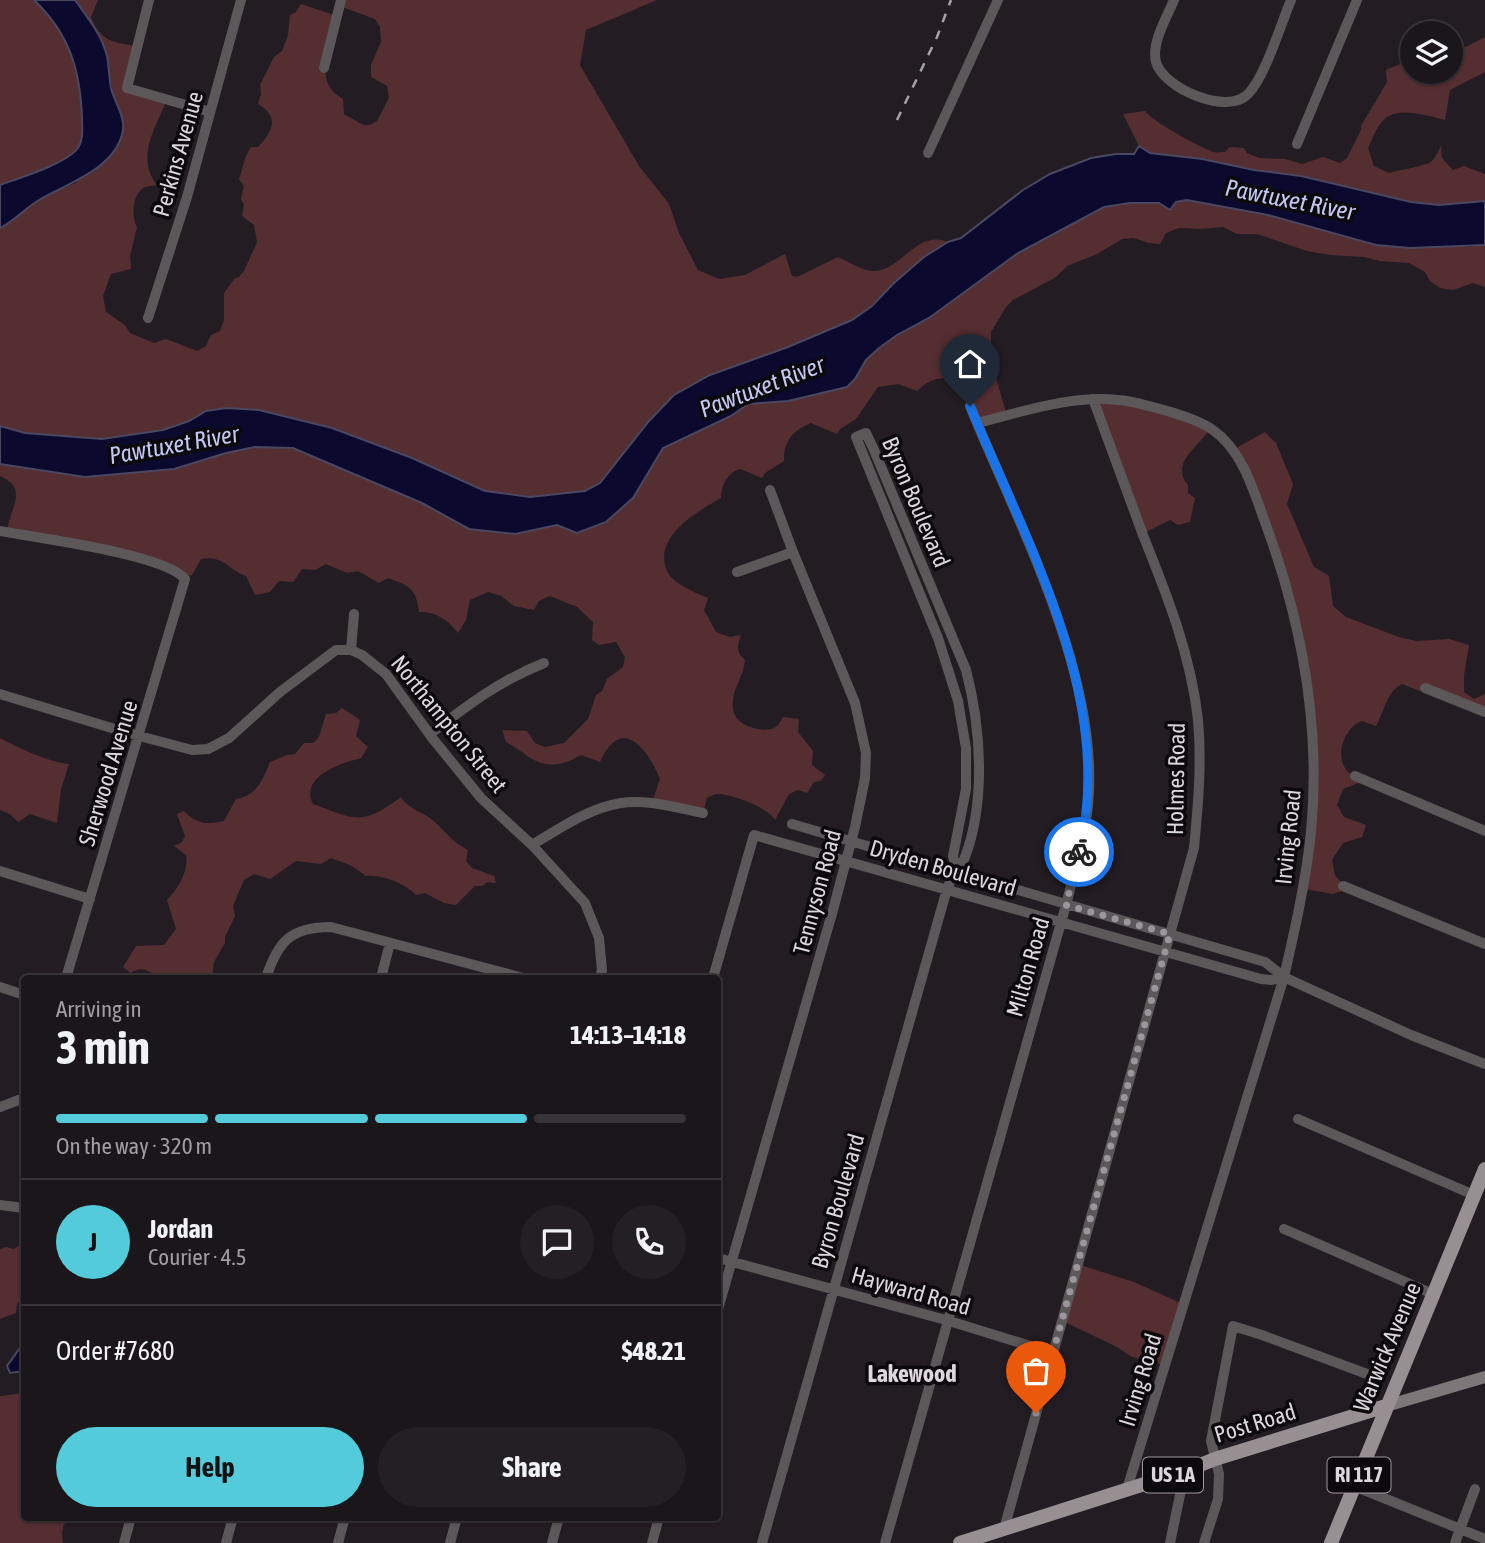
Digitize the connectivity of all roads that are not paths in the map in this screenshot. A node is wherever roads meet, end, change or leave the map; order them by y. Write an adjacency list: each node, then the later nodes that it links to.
1 (149, 0): 9 (street)
2 (242, 0): 9 (street, Perkins Avenue)
3 (341, 0): 8 (street)
4 (998, 0): 11 (street)
5 (1174, 0): 6 (street)
6 (1291, 0)
7 (1357, 0): 10 (street)
8 (324, 68)
9 (210, 112): 12 (street, Perkins Avenue)
10 (1297, 144)
11 (928, 153)
12 (148, 318)
13 (1093, 399): 15 (street, Irving Road); 46 (street, Holmes Road); 56 (street, Irving Road)
14 (970, 406): 15 (street, Milton Road)
15 (977, 423): 44 (street, Milton Road)
16 (770, 490): 18 (street, Tennyson Road)
17 (0, 531): 31 (street, Sherwood Avenue)
18 (793, 552): 19 (street); 36 (street, Tennyson Road)
19 (737, 572)
20 (938, 604): 21 (street); 21 (street, Byron Boulevard); 27 (street, Byron Boulevard)
21 (926, 609): 28 (street, Byron Boulevard)
22 (354, 614): 23 (street)
23 (351, 650): 30 (street, Northampton Street); 31 (street)
24 (544, 663): 30 (street)
25 (1425, 688): 29 (street)
26 (0, 694): 31 (street)
27 (974, 708): 28 (street); 39 (street, Byron Boulevard)
28 (959, 710): 39 (street, Byron Boulevard)
29 (1485, 712)
30 (430, 734): 37 (street, Northampton Street)
31 (139, 736): 43 (street, Sherwood Avenue)
32 (1355, 776): 35 (street)
33 (704, 813): 37 (street)
34 (792, 824): 36 (street, Dryden Boulevard)
35 (1485, 831)
36 (852, 842): 38 (street, Tennyson Road); 39 (street, Dryden Boulevard)
37 (532, 845): 54 (street, Northampton Street)
38 (846, 861): 42 (street, Dryden Boulevard); 55 (street, Dryden Boulevard); 69 (street, Tennyson Road)
39 (956, 870): 42 (street, Byron Boulevard); 44 (street, Dryden Boulevard)
40 (0, 871): 43 (street)
41 (1343, 886): 48 (street)
42 (947, 889): 45 (street, Dryden Boulevard); 70 (street, Byron Boulevard)
43 (90, 899): 51 (street, Sherwood Avenue)
44 (1066, 905): 45 (street, Milton Road); 46 (street, Dryden Boulevard)
45 (1061, 923): 49 (street, Dryden Boulevard); 73 (street, Milton Road)
46 (1170, 934): 49 (street, Holmes Road); 56 (street, Dryden Boulevard)
47 (390, 943): 50 (street); 52 (street); 53 (street)
48 (1485, 944)
49 (1165, 953): 56 (street, Dryden Boulevard); 74 (street, Holmes Road)
50 (491, 974)
51 (67, 975)
52 (268, 975)
53 (382, 975)
54 (601, 975)
55 (714, 975)
56 (1284, 977): 59 (street, Dryden Boulevard); 81 (street, Irving Road)
57 (0, 987): 58 (street)
58 (21, 994)
59 (1485, 1064)
60 (21, 1099): 61 (street)
61 (0, 1107)
62 (1298, 1119): 64 (street)
63 (1485, 1170): 64 (main road, Warwick Avenue)
64 (1474, 1195): 71 (main road, Warwick Avenue)
65 (0, 1205): 66 (street)
66 (21, 1208)
67 (1284, 1229): 71 (street)
68 (721, 1259): 69 (street, Hayward Road)
69 (731, 1262): 70 (street, Hayward Road); 72 (street, Tennyson Road)
70 (832, 1289): 73 (street, Hayward Road); 98 (street, Byron Boulevard)
71 (1433, 1294): 77 (main road, Warwick Avenue)
72 (721, 1298)
73 (946, 1320): 74 (street, Hayward Road); 99 (street, Milton Road)
74 (1053, 1353): 90 (street, Holmes Road)
75 (1367, 1374): 78 (street)
76 (1485, 1377): 77 (main road, Post Road)
77 (1386, 1406): 78 (main road, Post Road / US 1A); 80 (main road, Warwick Avenue / RI 117)
78 (1214, 1459): 79 (main road, Post Road / US 1A); 102 (street)
79 (1185, 1471): 81 (main road, Post Road / US 1A); 101 (street)
80 (1354, 1486): 89 (street); 103 (main road, Warwick Avenue / RI 117)
81 (1126, 1489): 90 (main road, Post Road / US 1A)
82 (1475, 1489): 89 (street)
83 (130, 1521): 92 (street)
84 (232, 1521): 93 (street)
85 (344, 1521): 94 (street)
86 (456, 1521): 95 (street)
87 (558, 1521): 96 (street)
88 (658, 1521): 97 (street)
89 (1459, 1529): 91 (street); 104 (street)
90 (998, 1535): 100 (main road, Post Road / US 1A)
91 (1485, 1539)
92 (124, 1543)
93 (226, 1543)
94 (338, 1543)
95 (450, 1543)
96 (552, 1543)
97 (652, 1543)
98 (762, 1543)
99 (884, 1543)
100 (960, 1543)
101 (1170, 1543)
102 (1204, 1543)
103 (1332, 1543)
104 (1455, 1543)

